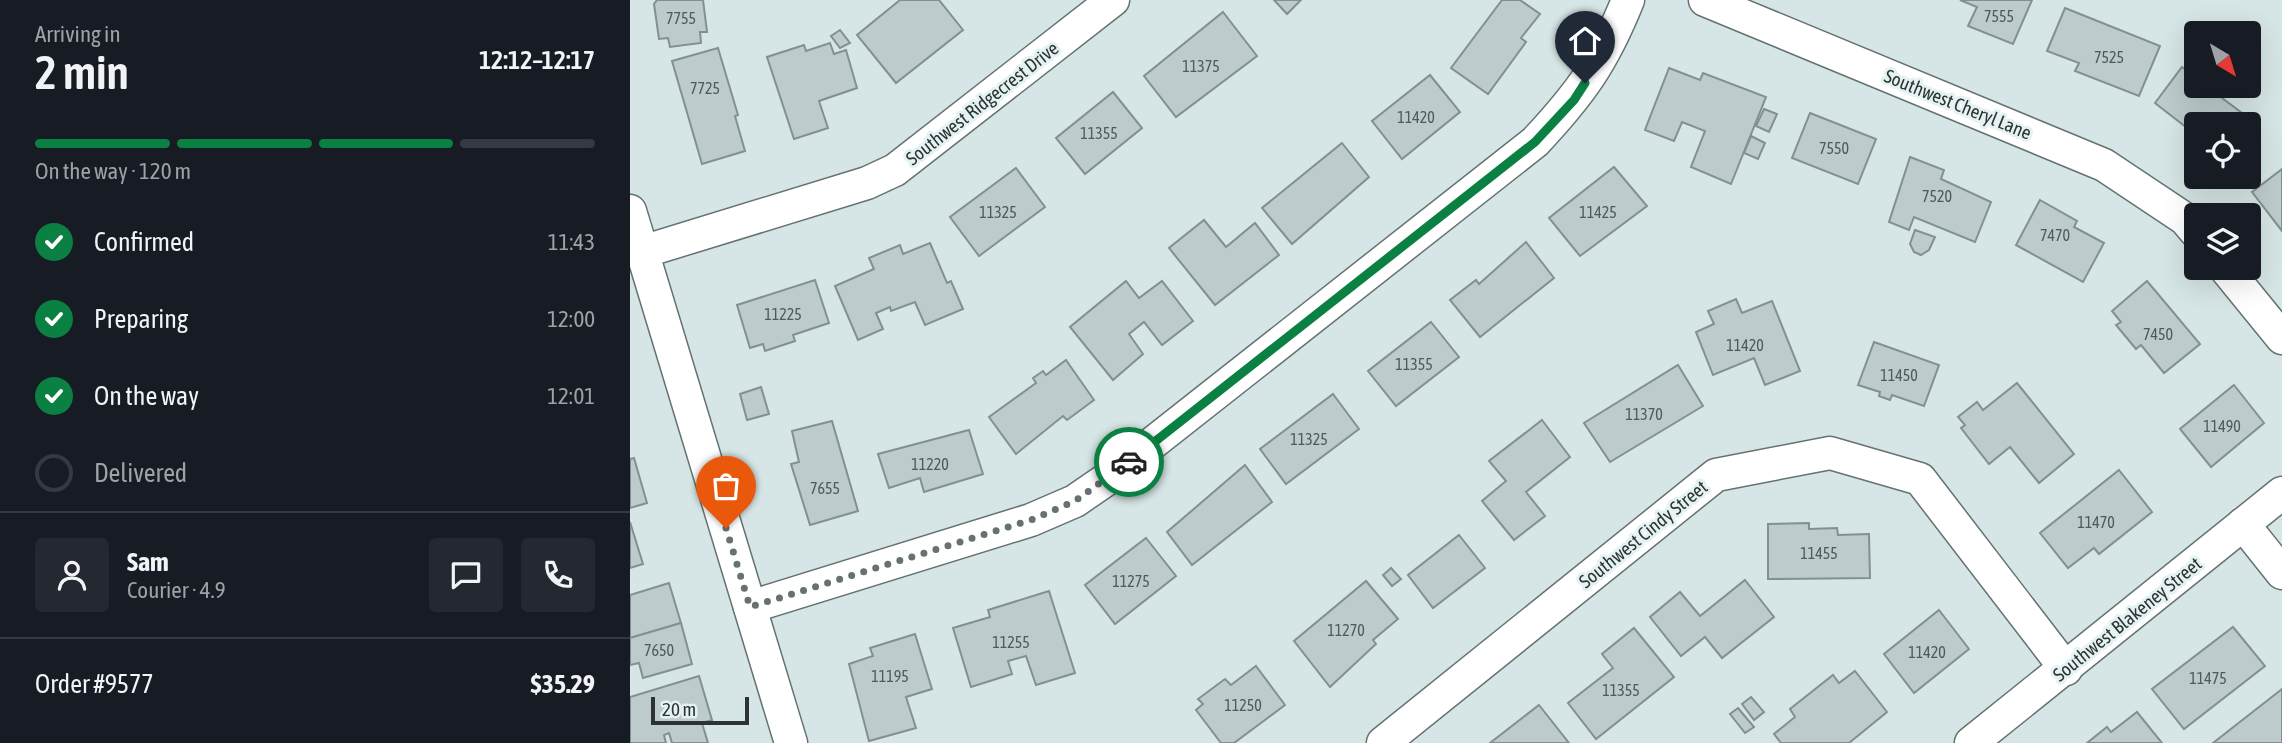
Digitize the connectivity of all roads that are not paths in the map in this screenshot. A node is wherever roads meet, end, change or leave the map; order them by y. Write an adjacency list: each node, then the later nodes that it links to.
1 (1112, 0): 6 (street, Southwest Ridgecrest Drive)
2 (1628, 0): 12 (street)
3 (1705, 0): 5 (street, Southwest Cheryl Lane)
4 (630, 211): 6 (street)
5 (2184, 218)
6 (642, 252): 12 (street)
7 (2235, 280): 8 (street)
8 (2282, 338)
9 (2282, 493): 10 (street, Southwest Blakeney Street)
10 (2244, 524): 11 (street); 13 (street, Southwest Blakeney Street)
11 (2282, 573)
12 (750, 607): 14 (street)
13 (2066, 669): 15 (street, Southwest Cindy Street); 16 (street, Southwest Blakeney Street)
14 (792, 743)
15 (1384, 743)
16 (1971, 743)

